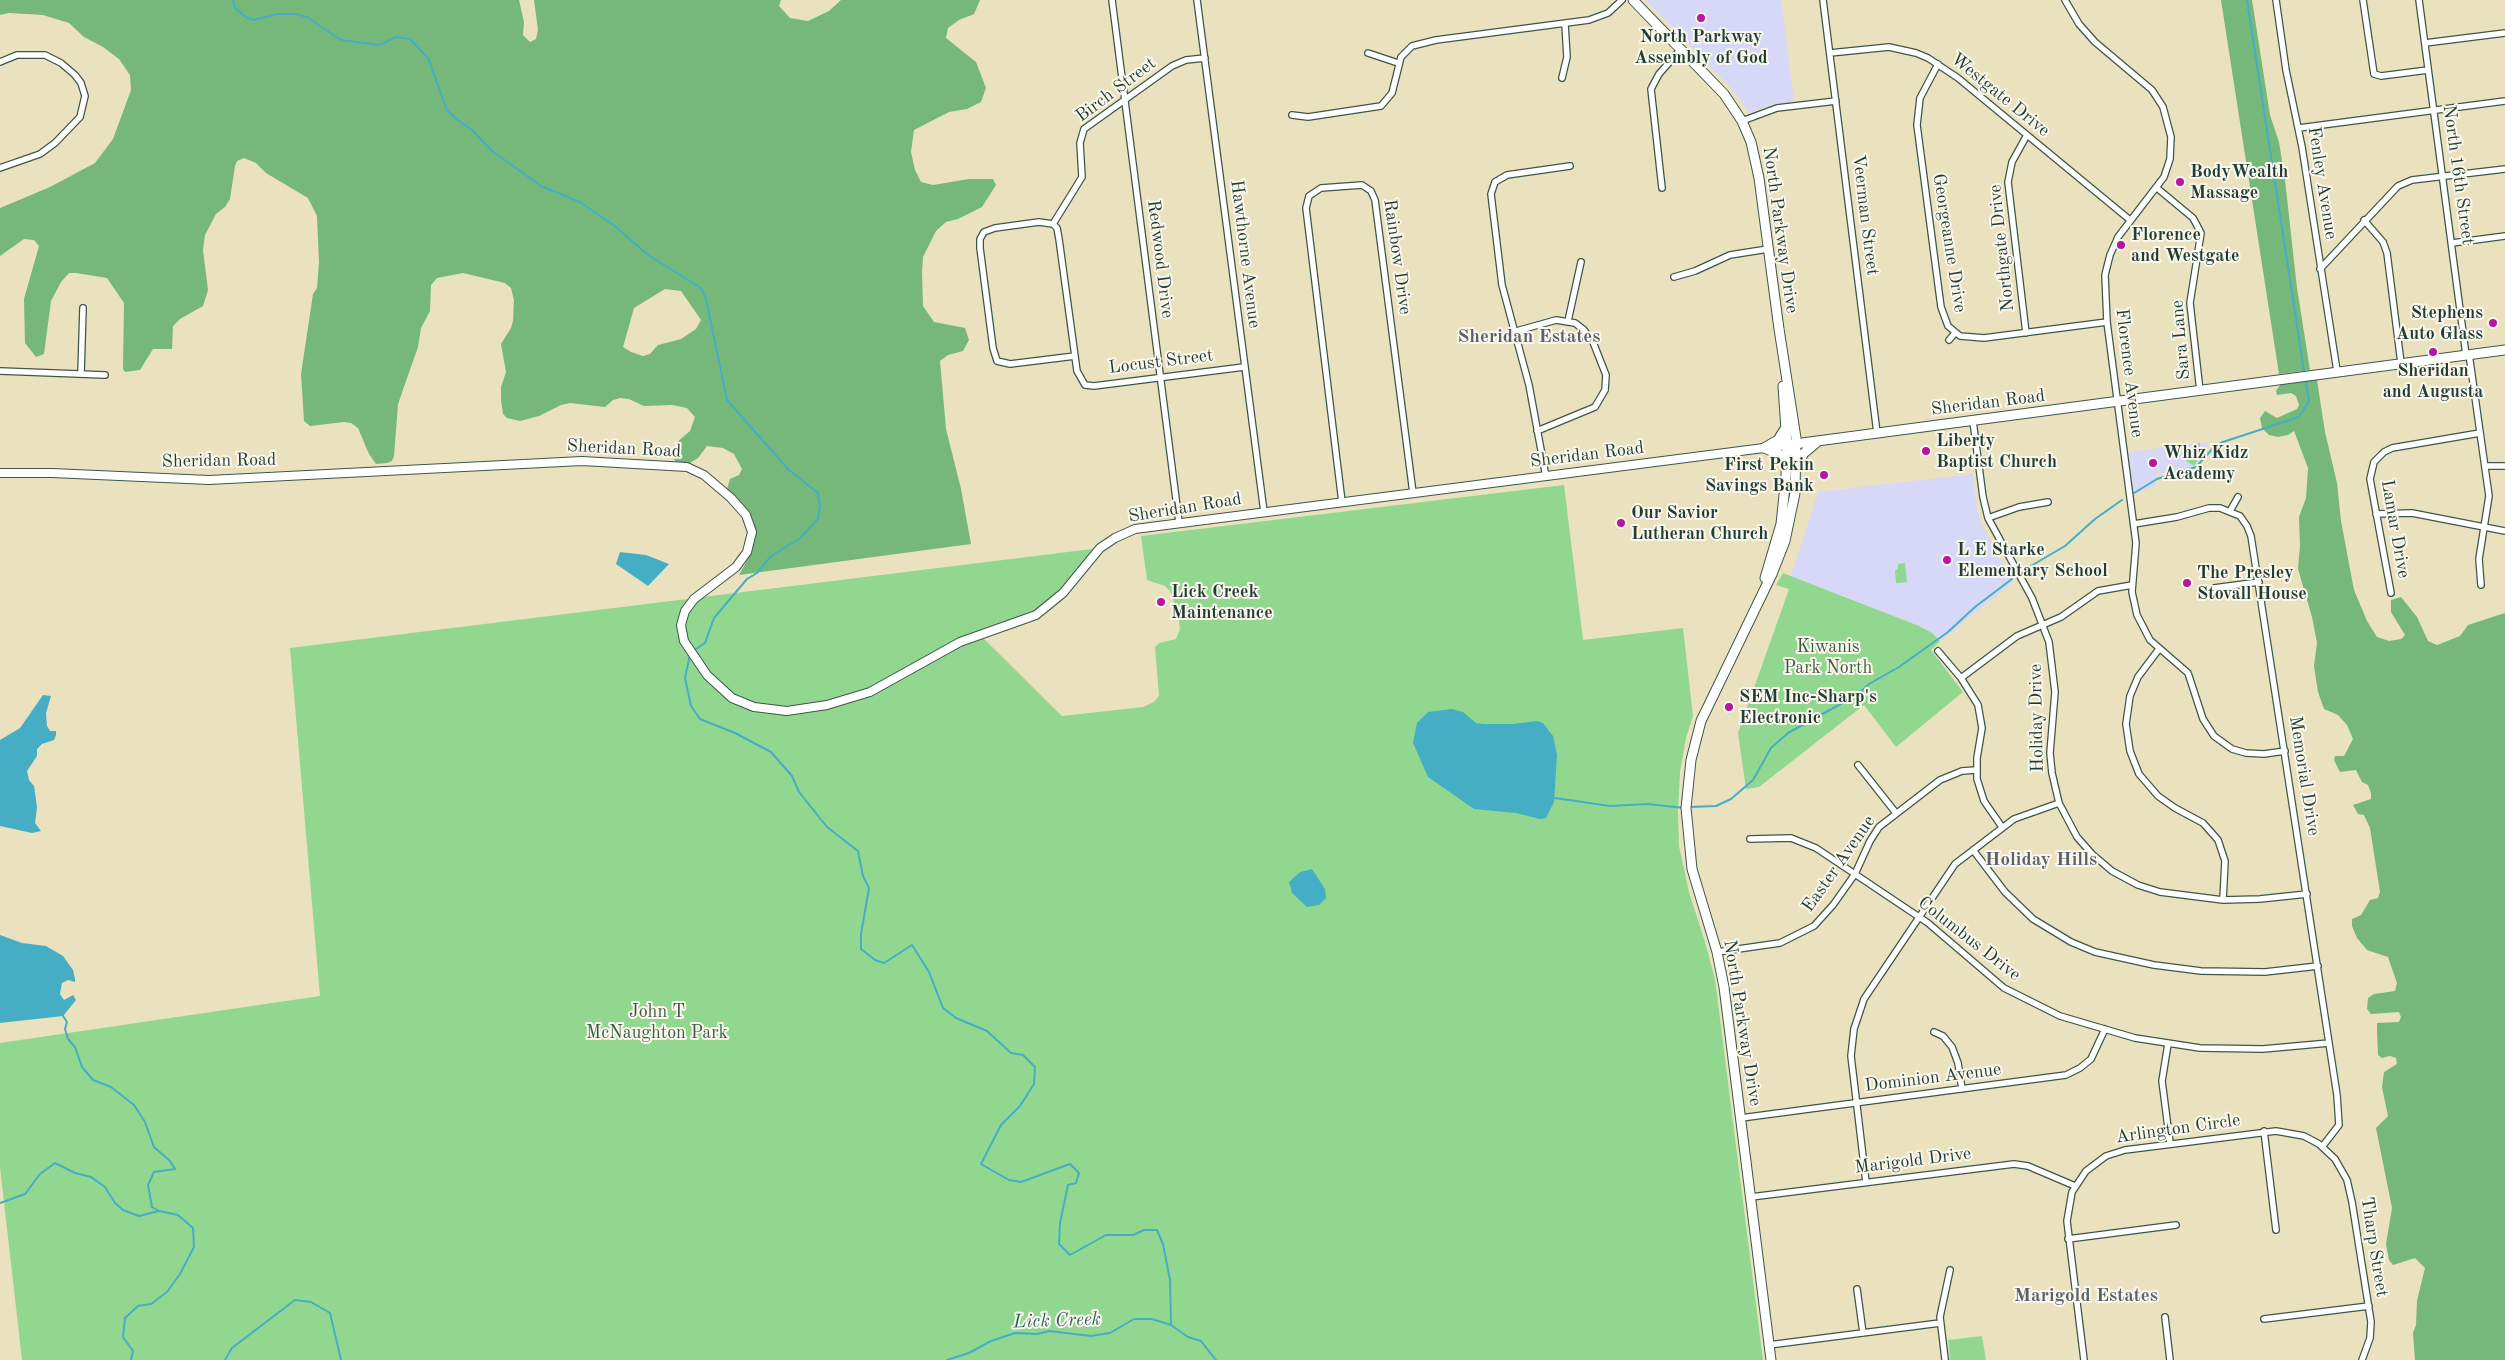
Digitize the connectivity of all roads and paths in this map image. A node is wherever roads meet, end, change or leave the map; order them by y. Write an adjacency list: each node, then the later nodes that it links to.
1 (1112, 0): 22 (street, Redwood Drive)
2 (1197, 0): 16 (street, Hawthorne Avenue)
3 (1622, 0): 10 (street)
4 (1633, 0): 13 (main road, North Parkway Drive)
5 (1823, 0): 14 (street, Veerman Street)
6 (2065, 0): 35 (street, Florence Avenue)
7 (2276, 0): 28 (street, Fenley Avenue)
8 (2363, 0): 20 (street)
9 (2419, 0): 12 (street, North 16th Street)
10 (1565, 24): 18 (street); 21 (street)
11 (2505, 33): 12 (street)
12 (2425, 43): 20 (street, North 16th Street)
13 (1681, 49): 27 (main road, North Parkway Drive); 34 (street)
14 (1830, 52): 19 (street, Westgate Drive); 23 (street, Veerman Street)
15 (1368, 53): 18 (street)
16 (1205, 58): 22 (street, Birch Street); 56 (street, Hawthorne Avenue)
17 (0, 62): 31 (street)
18 (1398, 63): 26 (street)
19 (1938, 64): 29 (street, Westgate Drive); 49 (street, Georgeanne Drive)
20 (2428, 70): 25 (street, North 16th Street)
21 (1562, 78)
22 (1125, 99): 38 (street, Birch Street); 61 (street, Redwood Drive)
23 (1836, 101): 27 (street); 67 (street, Veerman Street)
24 (2505, 101): 25 (street)
25 (2434, 110): 28 (street); 33 (street, North 16th Street)
26 (1292, 115)
27 (1742, 121): 41 (main road, North Parkway Drive)
28 (2299, 128): 43 (street, Fenley Avenue)
29 (2028, 135): 36 (street, Westgate Drive); 50 (street, Northgate Drive)
30 (1570, 166): 48 (street)
31 (0, 168)
32 (2505, 169): 33 (street)
33 (2442, 177): 37 (street); 40 (street, North 16th Street)
34 (1662, 188)
35 (2157, 188): 36 (street, Florence Avenue); 62 (street, Sara Lane)
36 (2130, 220): 47 (street, Florence Avenue)
37 (2364, 220): 43 (street); 55 (street)
38 (1053, 224): 54 (street); 54 (street)
39 (2505, 236): 40 (street)
40 (2452, 243): 53 (street, North 16th Street)
41 (1768, 249): 44 (street); 65 (main road, North Parkway Drive)
42 (1581, 262): 46 (street)
43 (2320, 268): 58 (street, Fenley Avenue)
44 (1674, 277)
45 (83, 308): 59 (street)
46 (1568, 321): 48 (street); 66 (street)
47 (2107, 322): 50 (street, Georgeanne Drive); 63 (street, Florence Avenue)
48 (1513, 332): 66 (street)
49 (1955, 333): 50 (street, Georgeanne Drive); 51 (street)
50 (2026, 333)
51 (1949, 340)
52 (2505, 350): 53 (main road, Sheridan Road)
53 (2468, 355): 55 (main road, Sheridan Road); 68 (street, North 16th Street)
54 (1075, 356): 61 (street, Locust Street)
55 (2401, 363): 58 (main road, Sheridan Road)
56 (1244, 367): 61 (street, Locust Street); 82 (street, Hawthorne Avenue)
57 (0, 371): 59 (street)
58 (2337, 371): 62 (main road, Sheridan Road)
59 (81, 374): 60 (street)
60 (105, 375)
61 (1160, 378): 85 (street, Redwood Drive)
62 (2200, 390): 63 (main road, Sheridan Road)
63 (2118, 402): 64 (main road, Sheridan Road); 86 (street, Florence Avenue)
64 (1973, 421): 67 (main road, Sheridan Road); 84 (street, Holiday Drive)
65 (1790, 425): 69 (main road); 70 (main road, North Parkway Drive); 71 (main road)
66 (1537, 431): 76 (street)
67 (1877, 433): 69 (main road, Sheridan Road)
68 (2480, 433): 72 (street, North 16th Street); 83 (street, Lamar Drive)
69 (1818, 441): 70 (main road, Sheridan Road); 74 (main road)
70 (1792, 445): 71 (street, Sheridan Road); 74 (main road, North Parkway Drive)
71 (1764, 448): 74 (main road); 76 (street, Sheridan Road)
72 (2485, 466): 73 (street); 87 (street, North 16th Street)
73 (2505, 466)
74 (1792, 467): 110 (main road, North Parkway Drive)
75 (0, 473): 85 (street, Sheridan Road)
76 (1546, 477): 77 (street, Sheridan Road)
77 (1413, 494): 79 (street, Sheridan Road); 79 (street, Rainbow Drive)
78 (2238, 497): 81 (street)
79 (1342, 502): 82 (street, Sheridan Road)
80 (2048, 502): 84 (street)
81 (2230, 511): 86 (street); 89 (street, Memorial Drive)
82 (1264, 512): 85 (street, Sheridan Road)
83 (2376, 514): 87 (street); 93 (street, Lamar Drive)
84 (1988, 518): 94 (street, Holiday Drive)
85 (1179, 522)
86 (2134, 524): 90 (street, Florence Avenue)
87 (2485, 527): 88 (street); 91 (street, North 16th Street)
88 (2505, 531)
89 (2259, 582): 92 (street); 98 (street, Memorial Drive)
90 (2132, 585): 94 (street); 95 (street, Florence Avenue)
91 (2481, 585)
92 (2214, 588)
93 (2391, 593)
94 (2043, 625): 97 (street); 101 (street, Holiday Drive)
95 (2159, 649): 98 (street, Florence Avenue); 108 (street)
96 (1938, 651): 97 (street)
97 (1961, 678): 100 (street)
98 (2285, 751): 107 (street, Memorial Drive)
99 (1858, 765): 102 (street)
100 (1976, 770): 102 (street, Easter Avenue); 103 (street)
101 (2060, 803): 103 (street); 108 (street, Holiday Drive)
102 (1896, 813): 106 (street, Easter Avenue)
103 (2002, 827): 105 (street)
104 (1750, 838): 106 (street, Columbus Drive)
105 (1973, 850): 109 (street); 111 (street)
106 (1855, 874): 109 (street, Columbus Drive); 110 (street, Easter Avenue)
107 (2307, 894): 108 (street, Holiday Drive); 111 (street, Memorial Drive)
108 (2224, 900)
109 (1918, 917): 112 (street, Columbus Drive); 117 (street)
110 (1717, 952): 118 (main road, North Parkway Drive)
111 (2318, 966): 114 (street, Memorial Drive)
112 (2104, 1030): 115 (street, Columbus Drive); 116 (street, Dominion Avenue)
113 (1934, 1032): 116 (street)
114 (2330, 1043): 115 (street, Columbus Drive); 121 (street, Memorial Drive)
115 (2168, 1044): 120 (street)
116 (1962, 1090): 117 (street, Dominion Avenue)
117 (1857, 1103): 118 (street, Dominion Avenue); 122 (street)
118 (1741, 1118): 124 (main road, North Parkway Drive)
119 (2264, 1131): 120 (street, Arlington Circle); 121 (street, Arlington Circle); 126 (street)
120 (2170, 1143): 123 (street, Arlington Circle)
121 (2322, 1147): 130 (street, Tharp Street)
122 (1866, 1182): 123 (street, Marigold Drive); 124 (street, Marigold Drive)
123 (2075, 1186): 127 (street, Arlington Circle)
124 (1751, 1197): 135 (main road, North Parkway Drive)
125 (2176, 1225): 127 (street)
126 (2276, 1230)
127 (2068, 1239): 138 (street, Arlington Circle)
128 (1950, 1270): 133 (street)
129 (1857, 1289): 134 (street)
130 (2368, 1306): 132 (street); 140 (street, Tharp Street)
131 (2165, 1317): 139 (street)
132 (2264, 1319)
133 (1940, 1323): 134 (street); 136 (street)
134 (1863, 1332): 135 (street)
135 (1769, 1344): 137 (main road, North Parkway Drive)
136 (1945, 1359)
137 (1771, 1360)
138 (2084, 1360)
139 (2170, 1360)
140 (2362, 1360)

